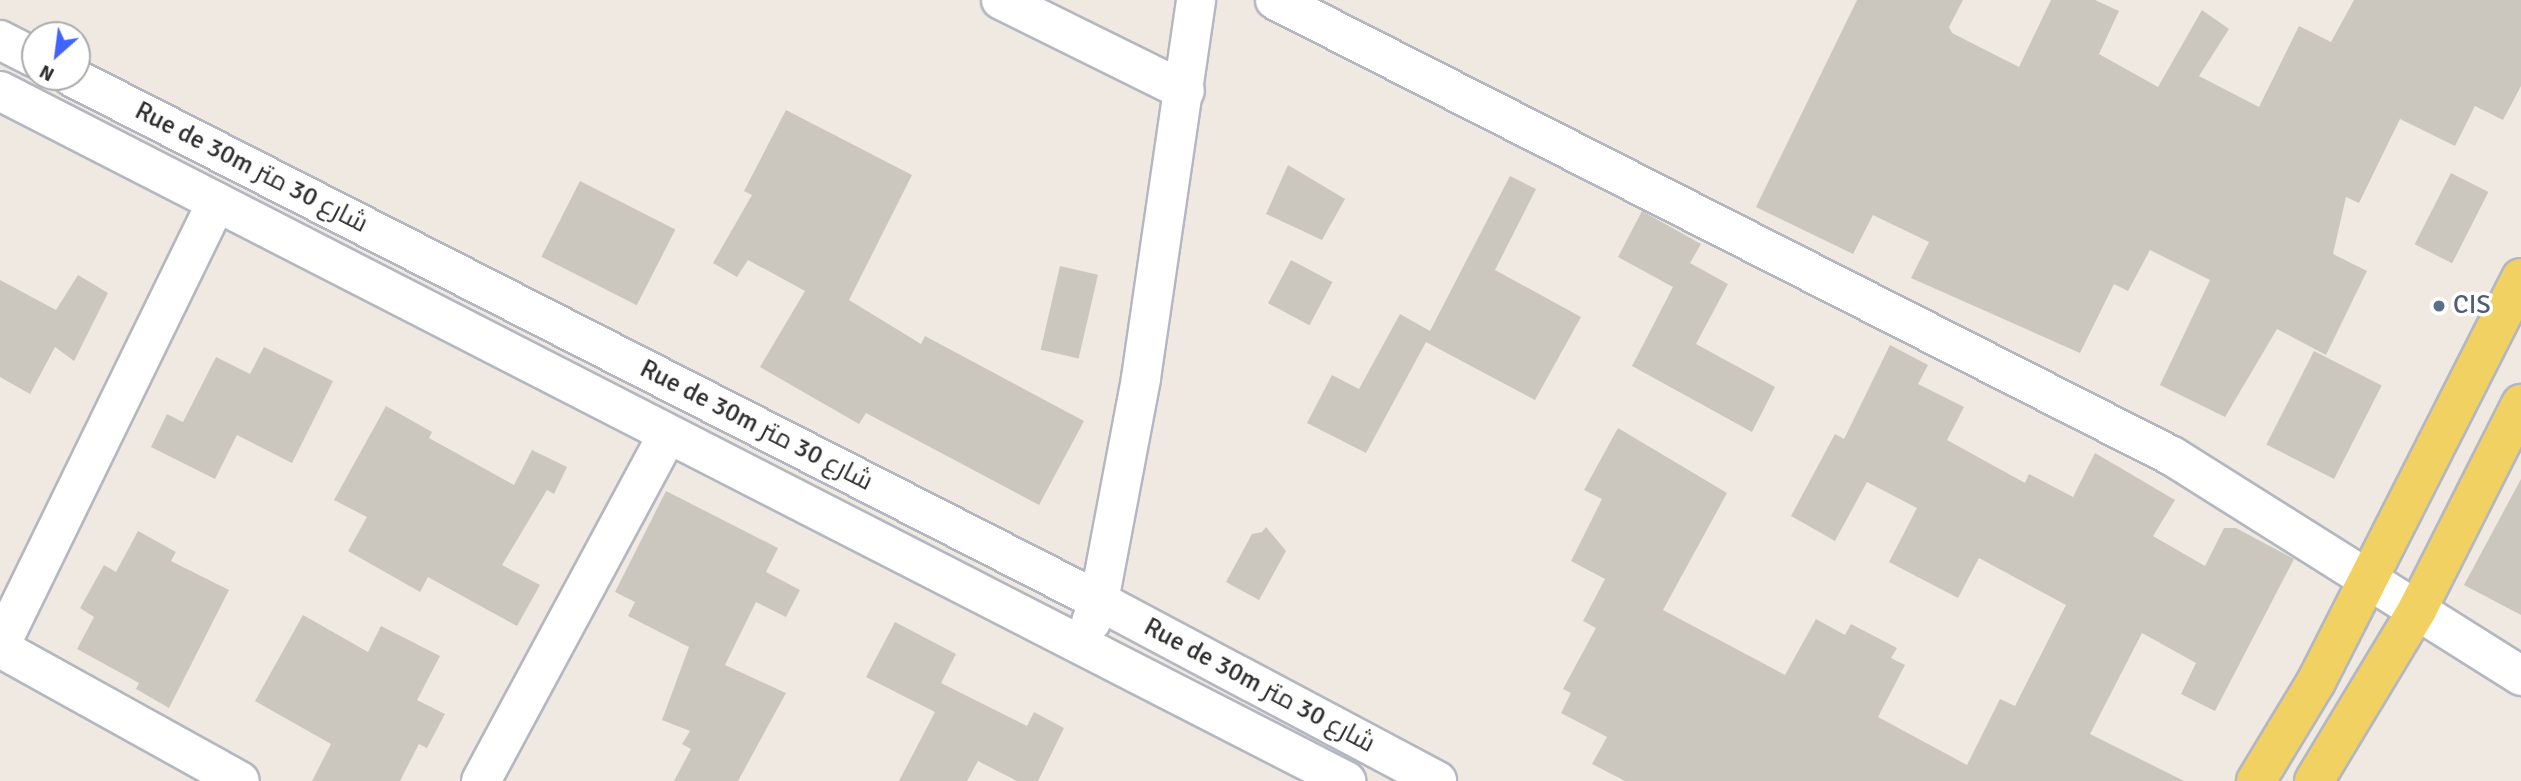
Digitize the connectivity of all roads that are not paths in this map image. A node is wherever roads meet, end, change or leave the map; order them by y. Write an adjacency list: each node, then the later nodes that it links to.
1 (1001, 0): 8 (street)
2 (1196, 0): 8 (street)
3 (1275, 0): 13 (street)
4 (0, 40): 5 (street)
5 (21, 51)
6 (91, 87): 14 (street, Rue de 30m شارع 30 متر)
7 (0, 91): 9 (street, Rue de 30m شارع 30 متر)
8 (1185, 91): 14 (street)
9 (217, 202): 12 (street, Rue de 30m شارع 30 متر); 17 (street)
10 (2521, 278): 13 (main road)
11 (2521, 404): 15 (main road)
12 (667, 435): 16 (street, Rue de 30m شارع 30 متر); 20 (street)
13 (2369, 580): 15 (street); 23 (main road)
14 (1099, 601): 16 (street); 22 (street, Rue de 30m شارع 30 متر)
15 (2417, 610): 18 (street); 24 (main road)
16 (1082, 645): 21 (street, Rue de 30m شارع 30 متر)
17 (0, 647): 19 (street)
18 (2521, 676)
19 (240, 781)
20 (481, 781)
21 (1346, 781)
22 (1437, 781)
23 (2256, 781)
24 (2314, 781)

